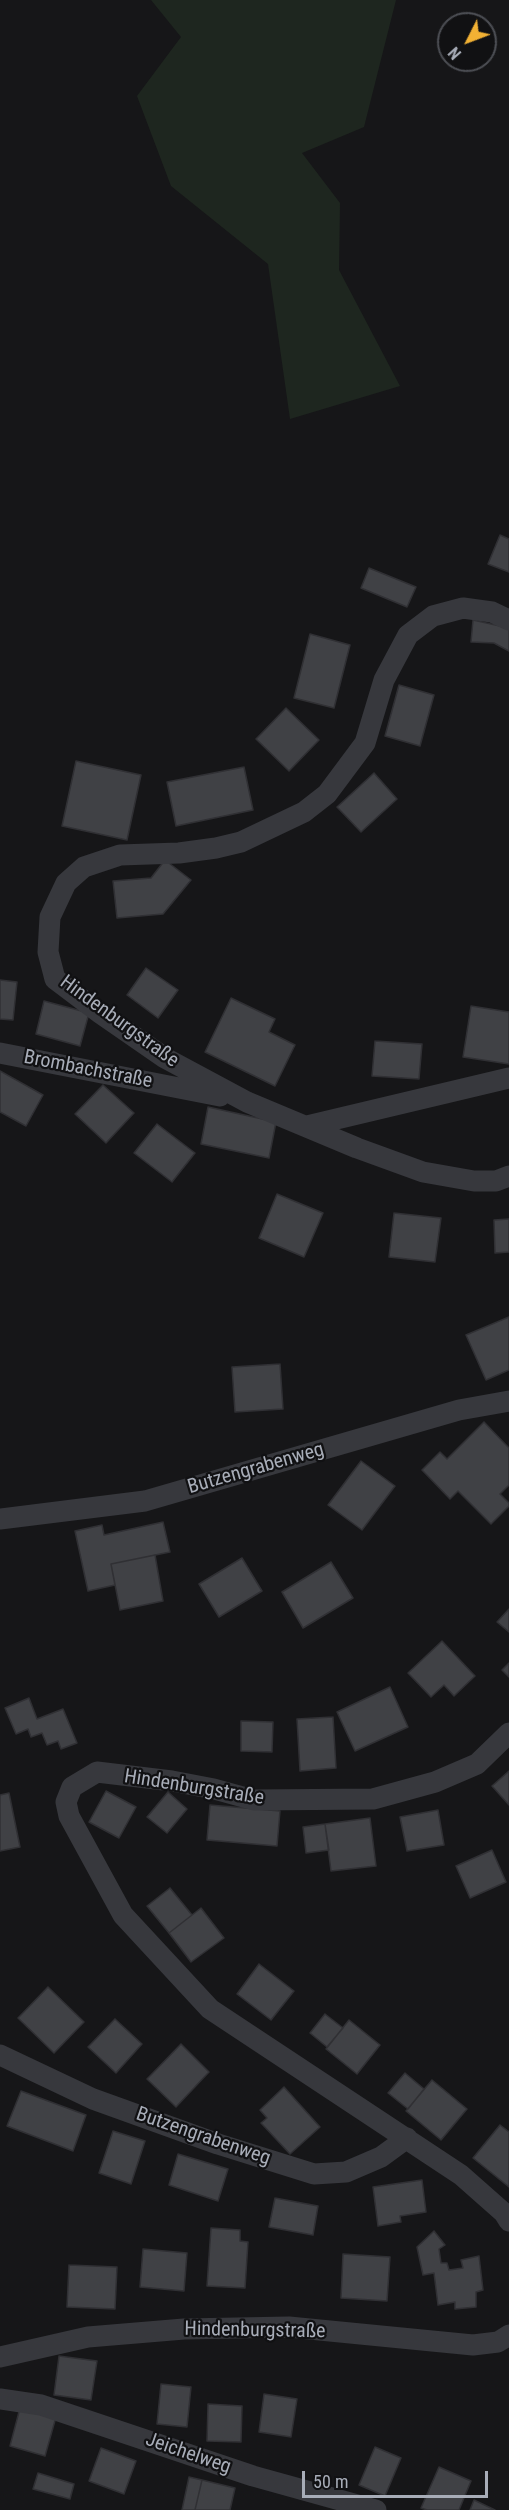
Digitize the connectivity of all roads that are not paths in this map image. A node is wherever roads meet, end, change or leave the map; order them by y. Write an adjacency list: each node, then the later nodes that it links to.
1 (509, 620): 4 (street, Hindenburgstraße)
2 (0, 1053): 4 (street, Brombachstraße)
3 (509, 1078): 5 (street)
4 (247, 1102): 5 (street, Hindenburgstraße)
5 (307, 1126): 6 (street, Hindenburgstraße)
6 (509, 1176)
7 (509, 1401): 8 (street, Butzengrabenweg)
8 (0, 1519)
9 (509, 1733): 11 (street, Hindenburgstraße)
10 (0, 2055): 11 (street, Butzengrabenweg)
11 (407, 2138): 12 (street, Hindenburgstraße)
12 (509, 2221)
13 (509, 2335): 14 (street, Hindenburgstraße)
14 (0, 2357)
15 (0, 2399): 16 (street, Jeichelweg)
16 (375, 2510)

